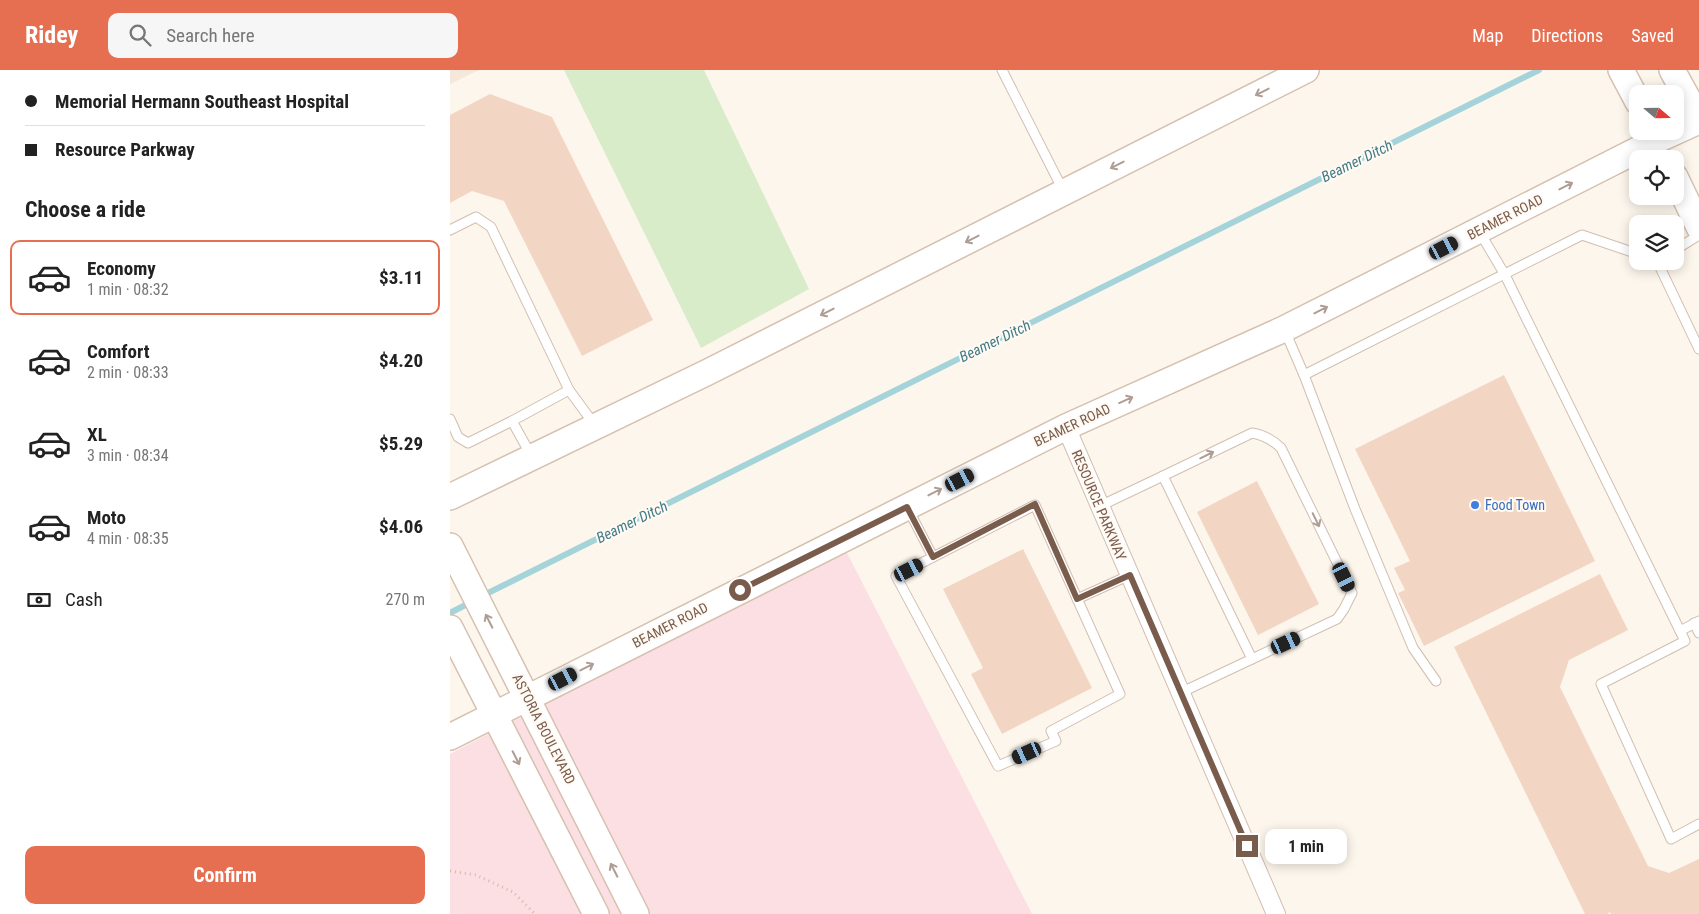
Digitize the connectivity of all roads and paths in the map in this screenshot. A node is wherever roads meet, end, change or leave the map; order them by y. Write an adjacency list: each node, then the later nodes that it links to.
1 (1002, 70): 8 (lane)
2 (1306, 70): 8 (main road, one-way to 8)
3 (1621, 70): 5 (main road)
4 (1672, 70): 6 (main road)
5 (1629, 85)
6 (1695, 113): 7 (main road, BEAMER ROAD)
7 (1659, 143): 12 (main road, BEAMER ROAD, one-way to 7)
8 (1064, 192): 24 (main road, one-way to 24)
9 (1684, 196): 10 (main road)
10 (1699, 227)
11 (450, 230): 21 (lane)
12 (1479, 231): 17 (lane); 18 (main road, BEAMER ROAD, one-way to 12)
13 (1699, 235): 14 (lane)
14 (1684, 244)
15 (1629, 251): 17 (lane)
16 (1661, 270): 19 (lane)
17 (1505, 275): 20 (lane); 37 (lane)
18 (1284, 329): 20 (lane); 25 (main road, BEAMER ROAD, one-way to 18)
19 (1699, 349)
20 (1304, 375): 40 (lane)
21 (569, 390): 23 (lane); 24 (lane)
22 (450, 419): 23 (lane)
23 (512, 421): 26 (lane)
24 (596, 426): 26 (main road)
25 (1066, 427): 29 (street, RESOURCE PARKWAY); 30 (main road, BEAMER ROAD, one-way to 25)
26 (532, 457): 28 (main road)
27 (1163, 476): 29 (lane); 39 (lane); 39 (lane, one-way to 39)
28 (450, 497)
29 (1100, 506): 33 (street, RESOURCE PARKWAY)
30 (907, 507): 32 (lane); 42 (main road, BEAMER ROAD, one-way to 30)
31 (450, 546): 42 (main road, ASTORIA BOULEVARD, one-way to 31)
32 (933, 557): 34 (lane); 34 (lane)
33 (1130, 575): 34 (lane); 41 (street, RESOURCE PARKWAY)
34 (1077, 599)
35 (1697, 622): 37 (lane); 38 (lane)
36 (450, 628): 43 (main road)
37 (1680, 630): 45 (lane)
38 (1699, 634)
39 (1252, 659): 41 (lane)
40 (1436, 681)
41 (1180, 692): 50 (street, RESOURCE PARKWAY)
42 (527, 697): 43 (main road, BEAMER ROAD); 49 (main road, ASTORIA BOULEVARD, one-way to 42)
43 (494, 715): 44 (main road, BEAMER ROAD); 48 (main road, one-way to 48)
44 (450, 737)
45 (1699, 824)
46 (450, 870): 47 (path)
47 (535, 914)
48 (596, 914)
49 (636, 914)
50 (1276, 914)

